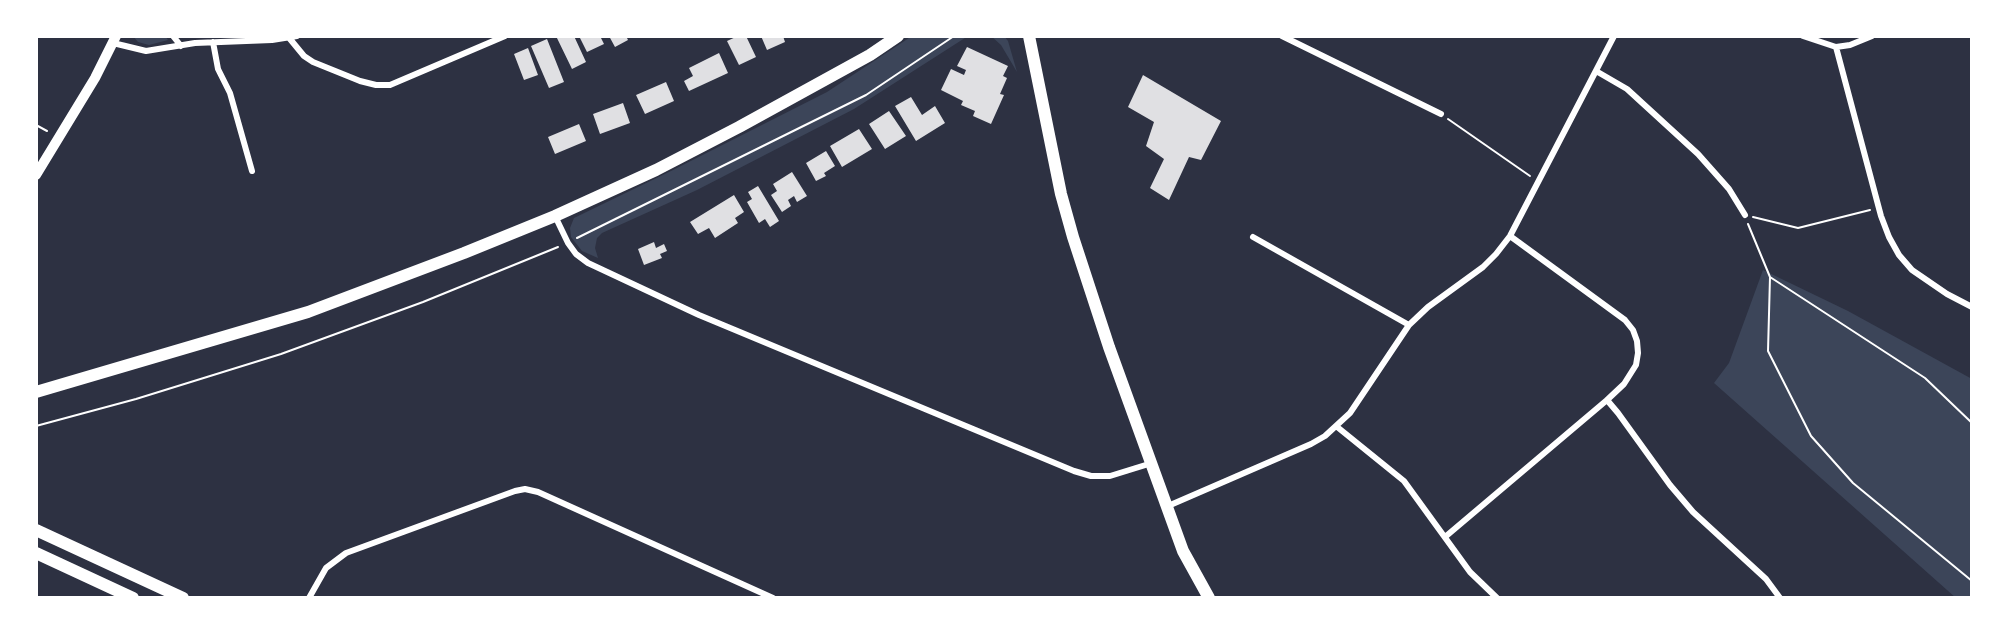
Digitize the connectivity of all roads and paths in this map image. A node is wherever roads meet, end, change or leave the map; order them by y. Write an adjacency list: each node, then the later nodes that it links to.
1 (173, 36): 13 (street)
2 (505, 36): 10 (street)
3 (898, 36): 22 (main road)
4 (954, 36): 25 (path)
5 (1029, 36): 34 (main road)
6 (1282, 36): 16 (street)
7 (1614, 36): 15 (street)
8 (1803, 36): 14 (street)
9 (1872, 36): 14 (street)
10 (294, 37): 12 (street)
11 (114, 39): 13 (street); 18 (main road)
12 (213, 42): 13 (street); 17 (street)
13 (181, 46)
14 (1836, 47): 20 (street)
15 (1596, 70): 19 (street); 21 (street)
16 (1441, 114): 19 (path)
17 (252, 171)
18 (36, 175)
19 (1539, 182): 23 (street)
20 (1879, 208): 21 (path); 27 (street)
21 (1745, 215): 26 (path)
22 (555, 216): 25 (street); 29 (main road)
23 (1510, 236): 28 (street); 30 (street)
24 (1253, 237): 28 (street)
25 (568, 243): 32 (path); 34 (street)
26 (1770, 277): 31 (path); 39 (path)
27 (1972, 307)
28 (1409, 325): 33 (street)
29 (36, 392)
30 (1607, 400): 37 (street); 46 (street)
31 (1972, 423)
32 (36, 426)
33 (1336, 426): 35 (street); 37 (street)
34 (1152, 463): 35 (main road)
35 (1168, 506): 44 (main road)
36 (36, 530): 41 (main road)
37 (1445, 537): 45 (street)
38 (36, 553): 40 (main road)
39 (1972, 581)
40 (133, 598)
41 (183, 598)
42 (309, 598): 43 (street)
43 (772, 598)
44 (1209, 598)
45 (1497, 598)
46 (1780, 598)

